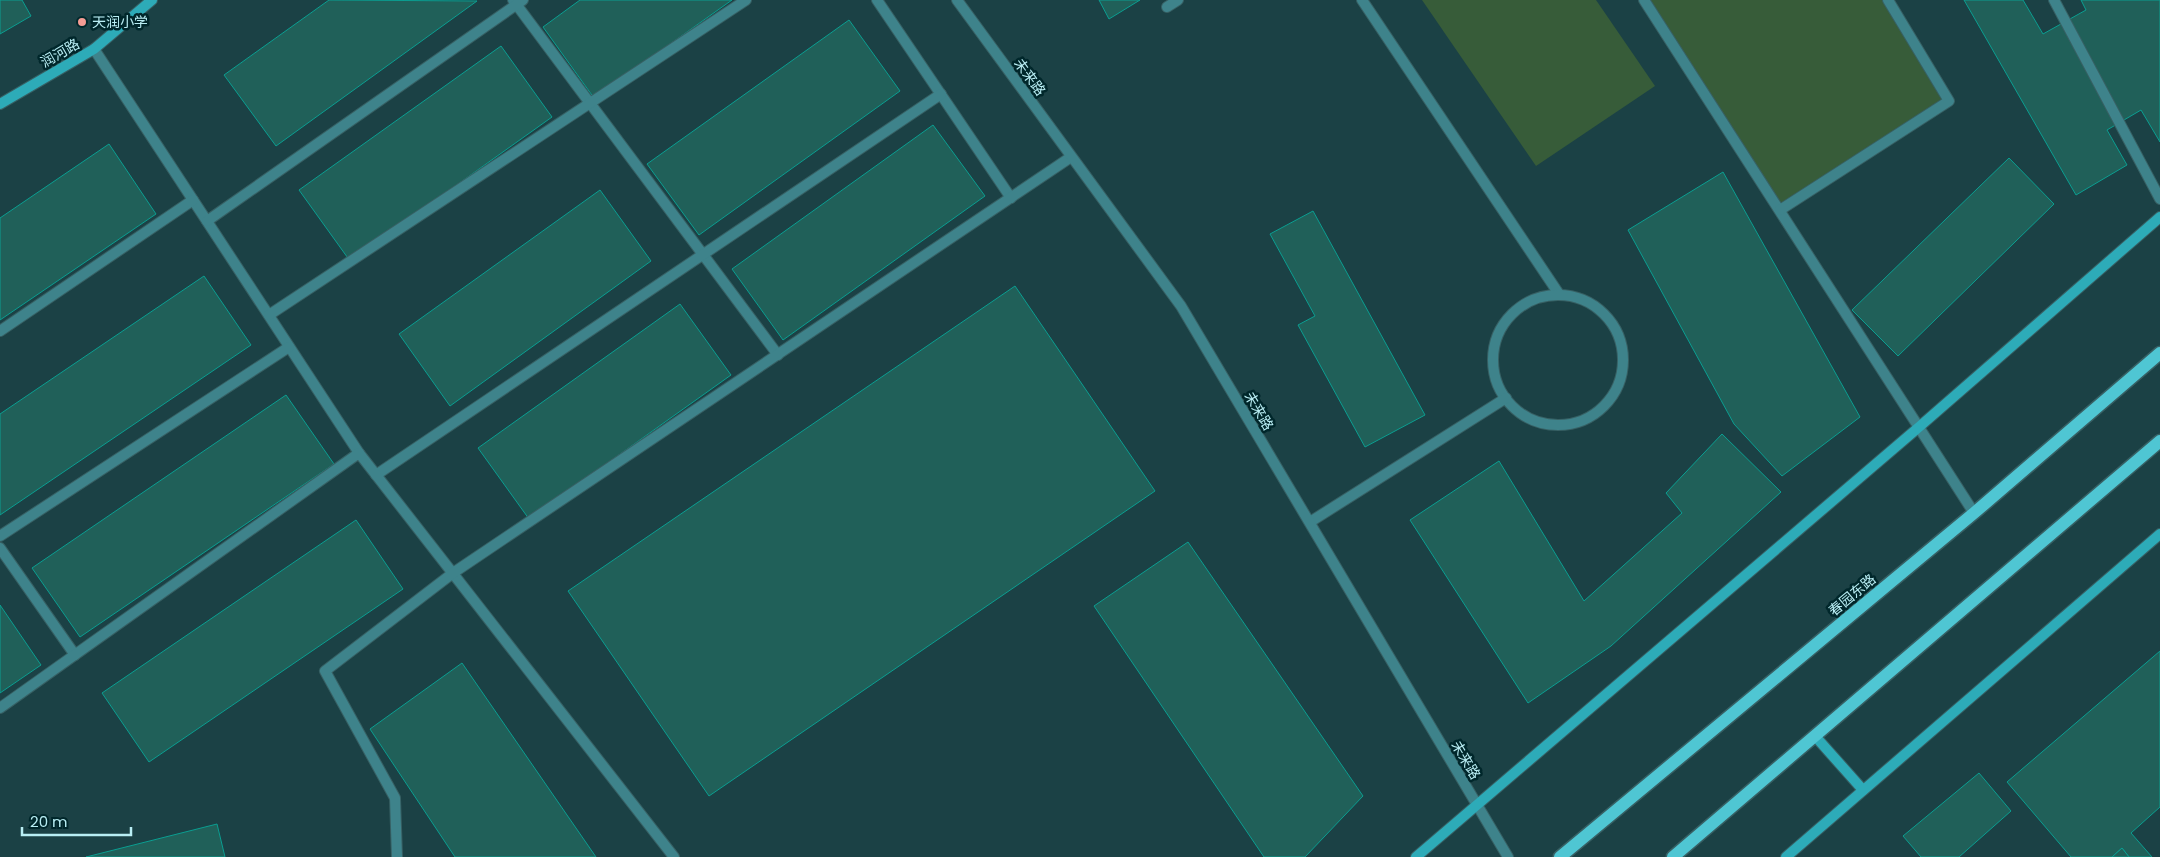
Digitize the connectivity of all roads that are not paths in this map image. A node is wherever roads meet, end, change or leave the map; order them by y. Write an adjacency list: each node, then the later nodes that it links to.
1 (152, 0): 12 (street, 润河路)
2 (746, 0): 14 (street)
3 (877, 0): 13 (street)
4 (957, 0): 16 (street, 未来路)
5 (1178, 0): 11 (street)
6 (1362, 0): 24 (street)
7 (1644, 0): 20 (street)
8 (1888, 0): 20 (street)
9 (2054, 0): 18 (street)
10 (517, 2): 14 (street); 22 (street)
11 (1167, 7)
12 (94, 49): 15 (street, 润河路); 19 (street)
13 (941, 94): 17 (street); 23 (street)
14 (590, 103): 23 (street); 25 (street)
15 (0, 104)
16 (1072, 157): 17 (street); 36 (street, 未来路)
17 (1011, 198): 29 (street)
18 (2160, 199)
19 (193, 200): 22 (street); 26 (street)
20 (1780, 210): 31 (street)
21 (2160, 217): 31 (street)
22 (206, 221): 25 (street)
23 (704, 255): 29 (street); 34 (street)
24 (1558, 294): 30 (street); 30 (street)
25 (269, 315): 27 (street)
26 (0, 331)
27 (289, 347): 33 (street); 38 (street)
28 (2160, 353): 35 (main road, 春园东路)
29 (778, 355): 40 (street)
30 (1506, 398): 36 (street)
31 (1919, 426): 35 (street); 45 (street)
32 (2160, 441): 43 (main road)
33 (359, 453): 34 (street); 41 (street)
34 (376, 475): 40 (street)
35 (1974, 513): 50 (main road, 春园东路)
36 (1310, 522): 45 (street, 未来路)
37 (2160, 534): 44 (street)
38 (0, 536)
39 (0, 548): 41 (street)
40 (453, 573): 46 (street); 47 (street)
41 (75, 655): 42 (street)
42 (0, 708)
43 (1815, 736): 44 (street); 51 (main road)
44 (1864, 790): 52 (street)
45 (1476, 804): 48 (street); 49 (street, 未来路)
46 (397, 857)
47 (674, 857)
48 (1416, 857)
49 (1508, 857)
50 (1560, 857)
51 (1673, 857)
52 (1786, 857)

